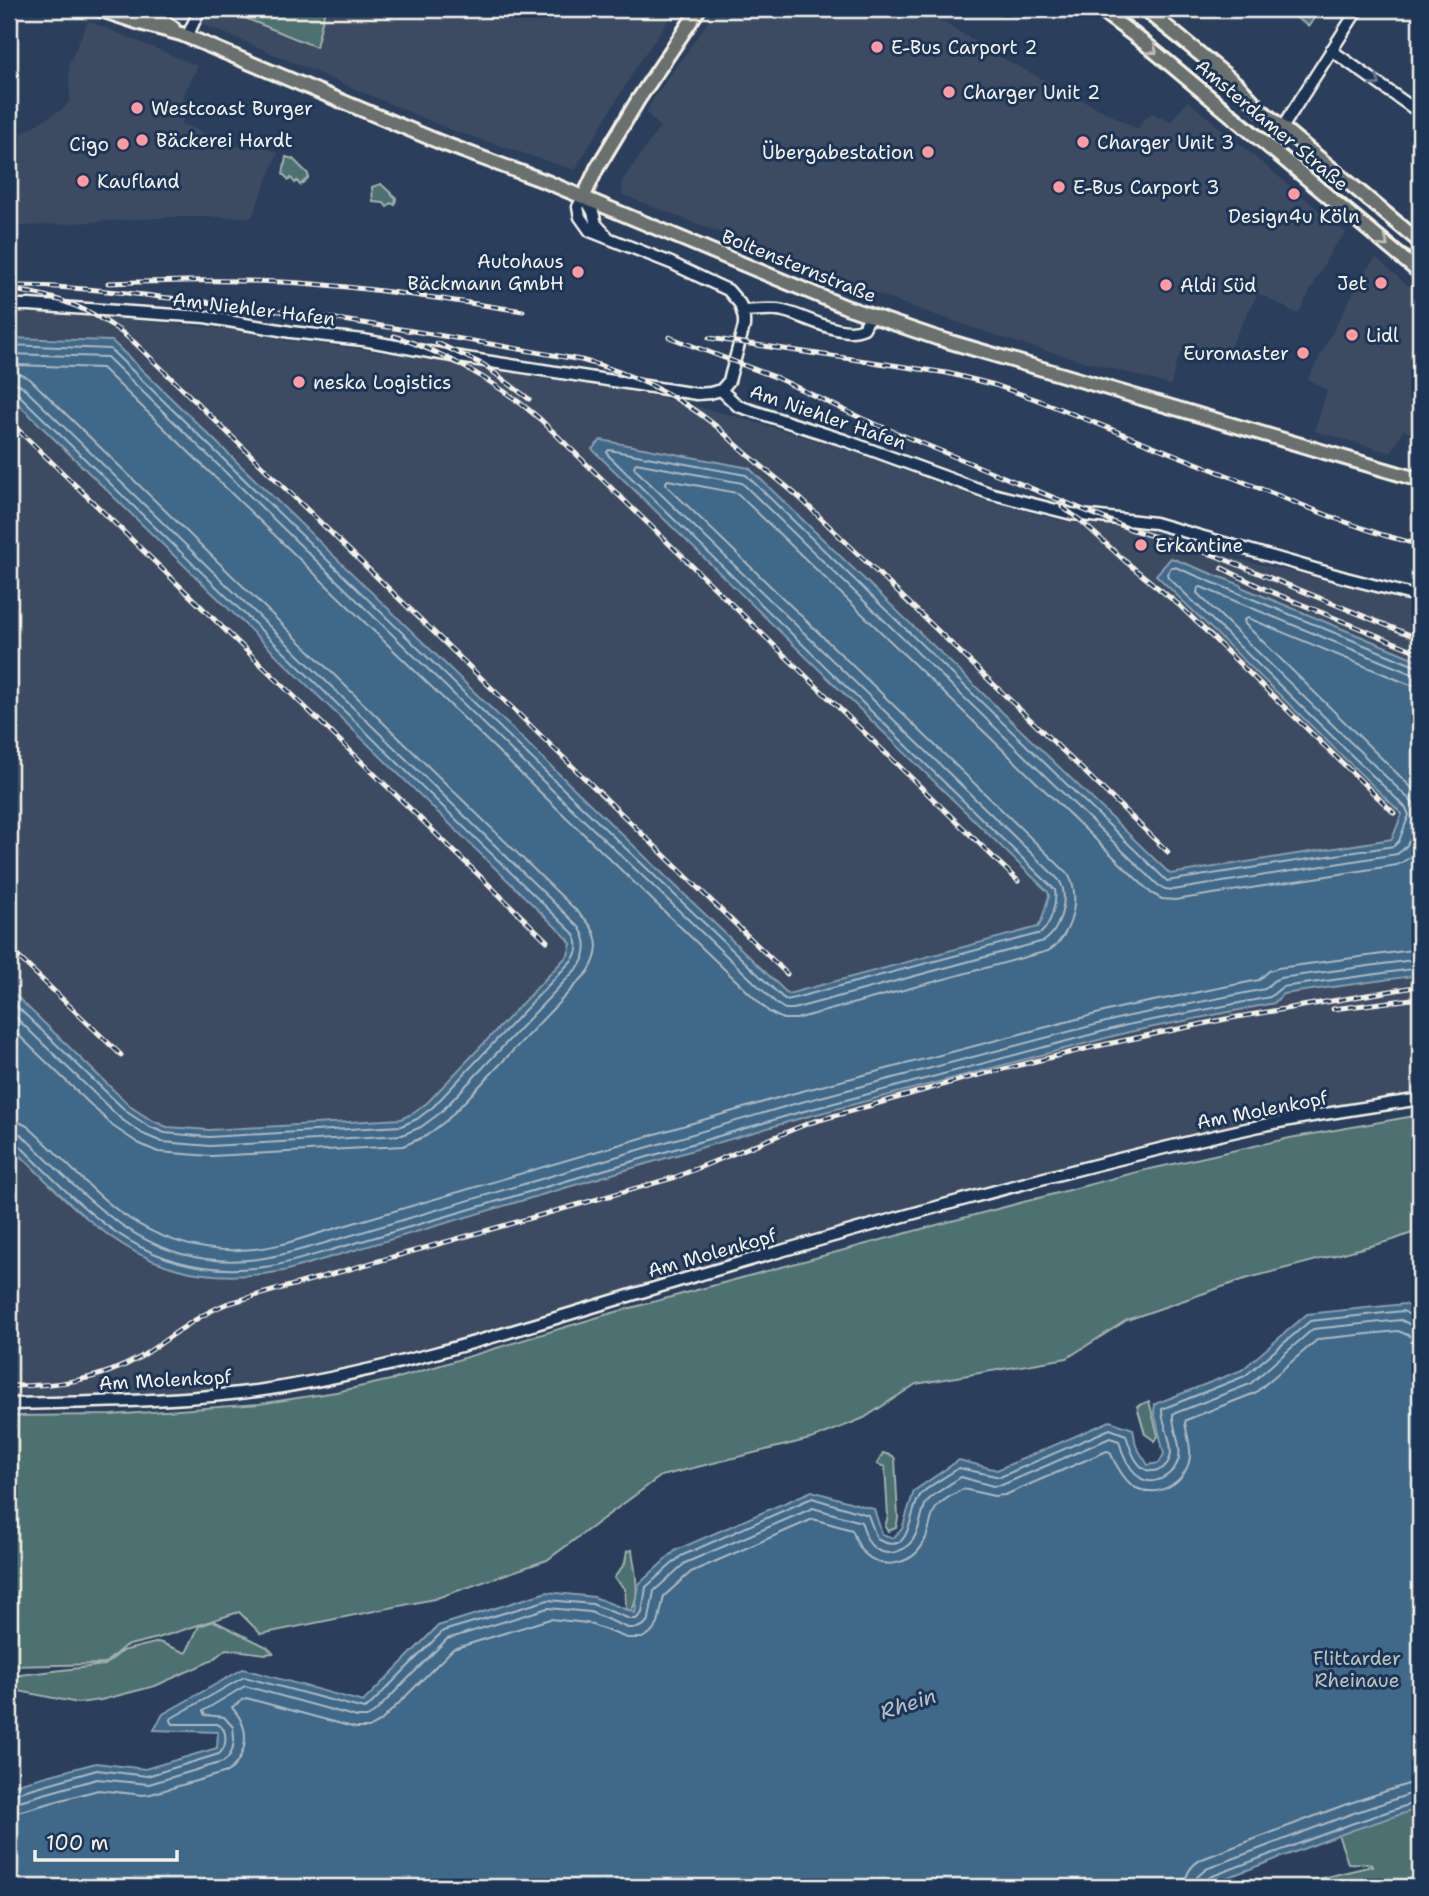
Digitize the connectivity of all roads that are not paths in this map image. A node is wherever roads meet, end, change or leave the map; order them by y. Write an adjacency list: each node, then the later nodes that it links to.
1 (13, 9): 9 (street)
2 (98, 9): 10 (main road, Boltensternstraße)
3 (135, 9): 10 (main road, Boltensternstraße)
4 (200, 9): 10 (street)
5 (699, 9): 14 (main road)
6 (1099, 9): 16 (main road, Amsterdamer Straße, one-way to 16)
7 (1144, 9): 13 (main road, Amsterdamer Straße)
8 (1358, 9): 11 (street)
9 (9, 13)
10 (184, 36): 14 (main road, Boltensternstraße)
11 (1331, 50): 12 (street, one-way to 12); 13 (street)
12 (1420, 113)
13 (1282, 128): 15 (main road, Amsterdamer Straße)
14 (584, 196): 18 (street); 19 (main road, Boltensternstraße)
15 (1420, 242)
16 (1420, 273)
17 (9, 305): 20 (street, Am Niehler Hafen)
18 (743, 311): 19 (street); 20 (street)
19 (870, 316): 21 (main road, Boltensternstraße)
20 (721, 390): 22 (street, Am Niehler Hafen)
21 (1420, 480)
22 (1420, 597)
23 (1420, 1099): 24 (street, Am Molenkopf)
24 (9, 1404)

